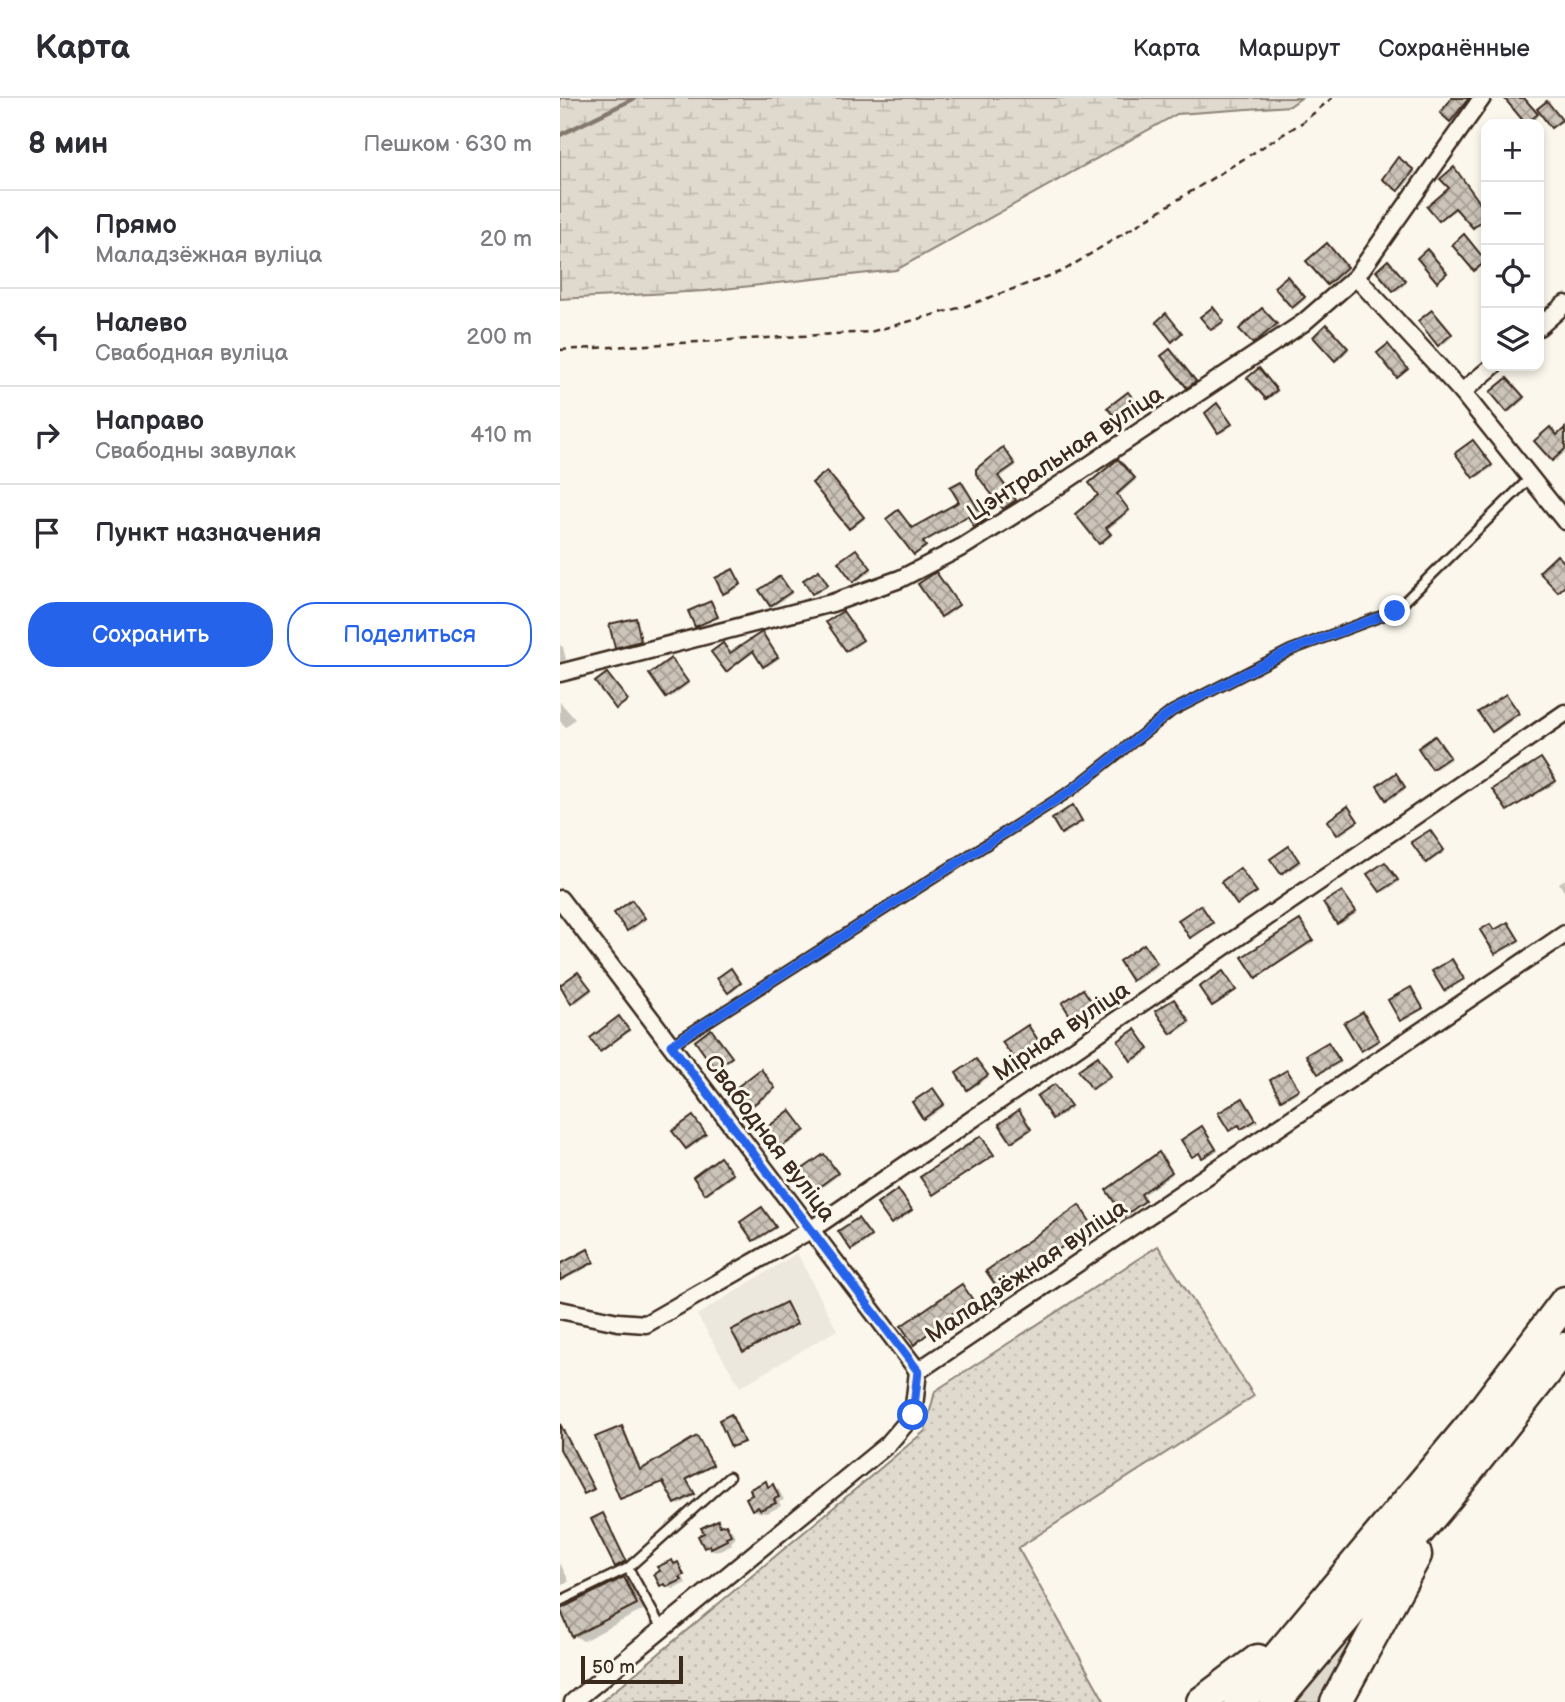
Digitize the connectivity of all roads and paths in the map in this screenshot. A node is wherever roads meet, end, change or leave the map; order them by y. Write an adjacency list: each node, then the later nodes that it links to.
1 (1332, 98): 6 (path)
2 (1482, 98): 3 (street, Цэнтральная вуліца)
3 (1356, 277): 8 (street); 11 (street, Цэнтральная вуліца)
4 (1565, 304): 5 (street)
5 (1544, 323)
6 (560, 350)
7 (1487, 371): 8 (street)
8 (1462, 392): 9 (street)
9 (1531, 477): 10 (street); 15 (lane)
10 (1565, 521)
11 (560, 673)
12 (1565, 713): 16 (street, Мірная вуліца)
13 (560, 899): 15 (street, Свабодная вуліца)
14 (1565, 933): 20 (street, Маладзёжная вуліца)
15 (671, 1045): 16 (street, Свабодная вуліца)
16 (812, 1229): 18 (street, Мірная вуліца); 20 (street, Свабодная вуліца)
17 (1565, 1302): 25 (highway)
18 (560, 1310)
19 (1565, 1348): 22 (highway)
20 (918, 1371): 26 (street, Маладзёжная вуліца)
21 (729, 1477): 23 (lane)
22 (1448, 1495): 30 (highway); 31 (highway)
23 (628, 1568): 24 (lane); 26 (lane)
24 (560, 1601)
25 (1320, 1607): 28 (highway); 29 (highway)
26 (662, 1629): 27 (street, Маладзёжная вуліца)
27 (573, 1702)
28 (1202, 1702)
29 (1240, 1702)
30 (1275, 1702)
31 (1336, 1702)

